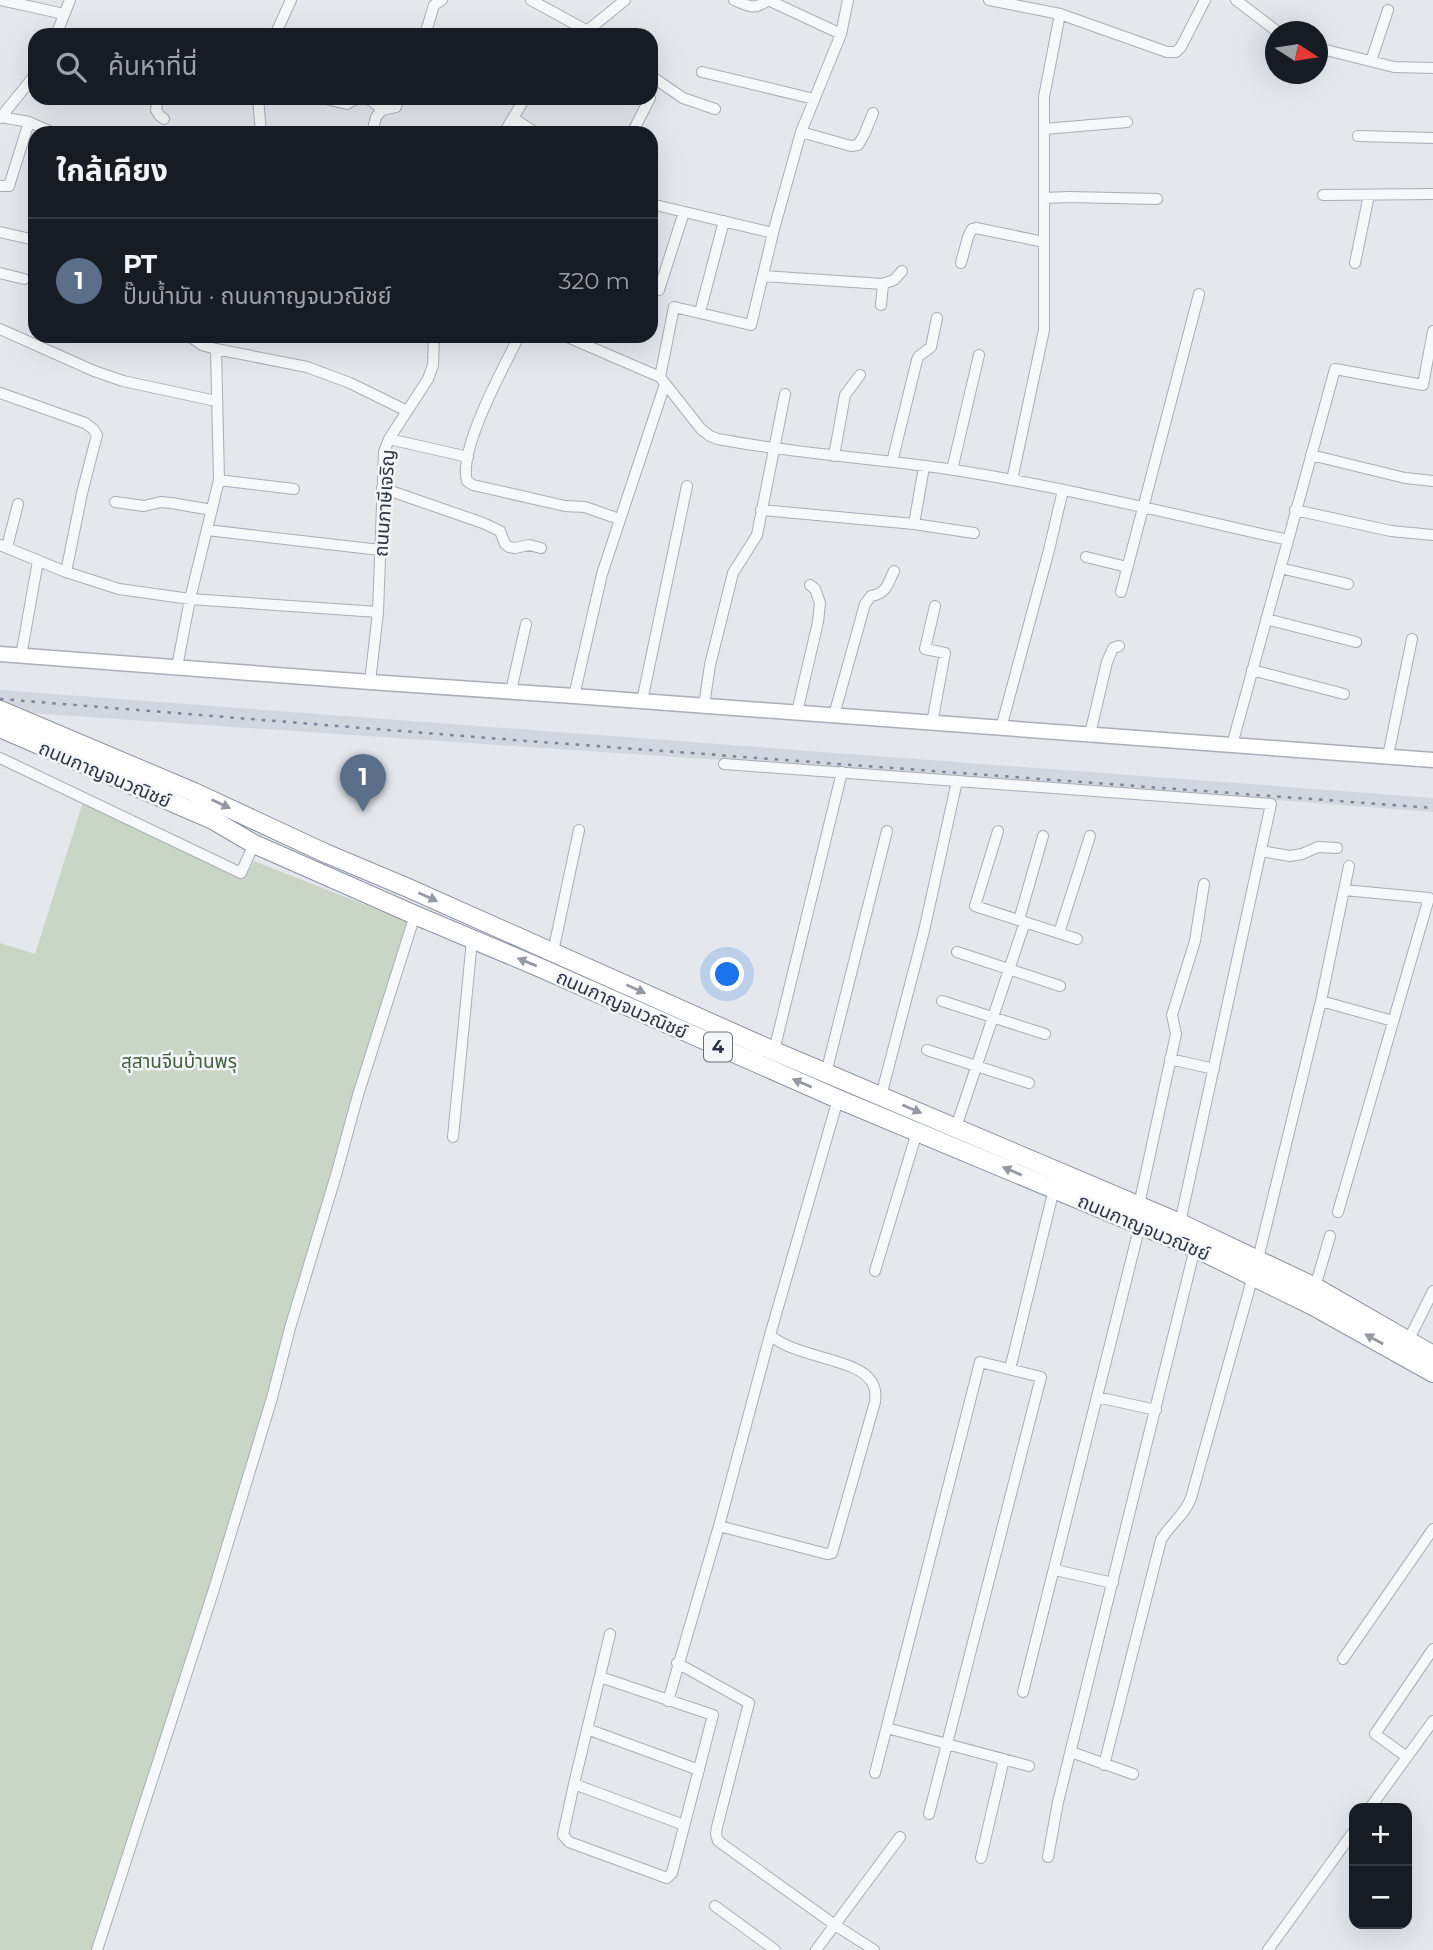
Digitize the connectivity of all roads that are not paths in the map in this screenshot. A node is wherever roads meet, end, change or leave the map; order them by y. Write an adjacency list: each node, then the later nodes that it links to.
1 (1, 0): 14 (street)
2 (70, 0): 14 (street)
3 (291, 0): 18 (street)
4 (442, 0): 19 (street)
5 (530, 0): 20 (street)
6 (625, 0): 21 (street)
7 (734, 0): 22 (street)
8 (848, 0): 22 (street)
9 (989, 0): 12 (street)
10 (1205, 0): 15 (street)
11 (1236, 0): 16 (street)
12 (1015, 2): 15 (street)
13 (1388, 10): 24 (street)
14 (64, 14): 17 (street)
15 (1060, 14): 50 (street)
16 (1265, 22)
17 (59, 28)
18 (278, 28)
19 (427, 28)
20 (579, 28)
21 (594, 28)
22 (841, 34): 29 (street)
23 (1328, 50): 24 (street)
24 (1371, 61): 25 (street)
25 (1433, 68)
26 (702, 72): 29 (street)
27 (658, 81): 36 (street)
28 (28, 83): 39 (street)
29 (814, 99): 51 (street)
30 (157, 105): 41 (street)
31 (259, 105): 45 (street)
32 (378, 105): 37 (street)
33 (396, 105): 37 (street)
34 (521, 105): 40 (street)
35 (647, 105): 49 (street)
36 (715, 109)
37 (382, 110): 46 (street)
38 (873, 113): 51 (street)
39 (0, 117): 42 (street)
40 (513, 118): 47 (street); 48 (street)
41 (164, 119)
42 (29, 122): 44 (street); 54 (street)
43 (1127, 122): 50 (street)
44 (38, 126)
45 (260, 126)
46 (374, 126)
47 (508, 126)
48 (525, 126)
49 (636, 126)
50 (1044, 129): 58 (street)
51 (801, 132): 64 (street)
52 (1358, 136): 53 (street)
53 (1433, 138)
54 (0, 186)
55 (1433, 194): 57 (street)
56 (1323, 195): 57 (street)
57 (1369, 195): 68 (street)
58 (1044, 198): 59 (street); 66 (street)
59 (1157, 199)
60 (658, 206): 61 (street)
61 (684, 212): 62 (street); 74 (street)
62 (724, 221): 64 (street); 77 (street)
63 (0, 232): 65 (street)
64 (773, 233): 71 (street)
65 (28, 238)
66 (1044, 242): 67 (street); 104 (street)
67 (961, 263)
68 (1355, 263)
69 (902, 271): 73 (street)
70 (0, 273): 72 (street)
71 (763, 276): 73 (street); 77 (street)
72 (24, 279)
73 (882, 284): 76 (street)
74 (659, 290)
75 (1199, 294): 112 (street)
76 (881, 305)
77 (700, 312): 90 (street)
78 (937, 318): 100 (street)
79 (0, 329): 81 (street)
80 (1433, 331): 97 (street)
81 (28, 342)
82 (31, 343): 93 (street)
83 (199, 343): 87 (street)
84 (434, 343): 94 (street, ถนนภาษีเจริญ)
85 (516, 343): 99 (street)
86 (580, 343): 90 (street)
87 (216, 349): 93 (street); 94 (street)
88 (979, 355): 102 (street)
89 (860, 375): 98 (street)
90 (663, 381): 96 (street); 116 (street)
91 (0, 393): 130 (street)
92 (785, 394): 96 (street)
93 (216, 401): 103 (street)
94 (407, 411): 95 (street, ถนนภาษีเจริญ)
95 (389, 439): 99 (street); 107 (street, ถนนภาษีเจริญ)
96 (774, 447): 98 (street); 114 (street)
97 (1311, 455): 105 (street); 115 (street)
98 (834, 456): 100 (street)
99 (468, 457): 116 (street)
100 (892, 463): 101 (street)
101 (924, 467): 102 (street); 117 (street)
102 (952, 470): 104 (street)
103 (219, 480): 108 (street); 113 (street)
104 (1012, 480): 109 (street)
105 (1433, 481)
106 (687, 486): 150 (street)
107 (382, 488): 123 (street); 124 (street, ถนนภาษีเจริญ)
108 (294, 489)
109 (1063, 490): 112 (street); 156 (street)
110 (115, 502): 113 (street)
111 (18, 504): 122 (street)
112 (1143, 507): 121 (street); 127 (street)
113 (212, 510): 118 (street)
114 (761, 510): 117 (street); 151 (street)
115 (1296, 510): 120 (street); 121 (street)
116 (619, 519): 149 (street)
117 (914, 524): 119 (street)
118 (207, 530): 124 (street); 134 (street)
119 (974, 533)
120 (1433, 535)
121 (1288, 540): 128 (street)
122 (3, 546): 126 (street)
123 (541, 548)
124 (380, 550): 136 (street, ถนนภาษีเจริญ)
125 (1086, 557): 127 (street)
126 (38, 561): 130 (street); 143 (street)
127 (1127, 567): 133 (street)
128 (1280, 568): 131 (street); 137 (street)
129 (894, 571): 154 (street)
130 (66, 572): 134 (street)
131 (1348, 584)
132 (810, 585): 153 (street)
133 (1121, 592)
134 (190, 599): 136 (street); 144 (street)
135 (935, 606): 155 (street)
136 (378, 612): 146 (street, ถนนภาษีเจริญ)
137 (1266, 619): 140 (street); 145 (street)
138 (526, 624): 147 (street)
139 (1412, 639): 160 (street)
140 (1356, 642)
141 (1119, 646): 158 (street)
142 (0, 654): 143 (street)
143 (21, 656): 144 (street)
144 (177, 667): 146 (street)
145 (1252, 670): 148 (street); 159 (street)
146 (370, 682): 147 (street)
147 (511, 691): 149 (street)
148 (1345, 694)
149 (574, 696): 150 (street)
150 (642, 701): 151 (street)
151 (704, 705): 153 (street)
152 (0, 710): 166 (highway, ถนนกาญจนวณิชย์ / 4)
153 (797, 712): 154 (street)
154 (834, 715): 155 (street)
155 (932, 723): 156 (street)
156 (1001, 728): 158 (street)
157 (4, 733): 167 (highway, ถนนกาญจนวณิชย์ / 4)
158 (1090, 734): 159 (street)
159 (1232, 746): 160 (street)
160 (1388, 757): 162 (street)
161 (0, 758): 173 (street)
162 (1433, 760)
163 (724, 764): 164 (street)
164 (842, 772): 165 (street); 194 (street)
165 (957, 781): 175 (street); 200 (street)
166 (194, 792): 167 (highway); 185 (highway, ถนนกาญจนวณิชย์ / 4, one-way to 185)
167 (187, 809): 173 (highway, ถนนกาญจนวณิชย์ / 4)
168 (579, 830): 185 (street)
169 (887, 831): 198 (street)
170 (998, 831): 180 (street)
171 (1043, 836): 180 (street)
172 (1090, 836): 181 (street)
173 (254, 845): 179 (highway, ถนนกาญจนวณิชย์ / 4)
174 (1337, 848): 175 (street)
175 (1261, 851): 197 (street)
176 (1349, 866): 178 (street)
177 (1204, 884): 195 (street)
178 (1344, 890): 189 (street); 191 (street)
179 (415, 915): 183 (highway, ถนนกาญจนวณิชย์ / 4); 255 (street)
180 (1022, 921): 181 (street); 186 (street)
181 (1059, 933): 182 (street)
182 (1077, 939)
183 (472, 940): 201 (highway, ถนนกาญจนวณิชย์ / 4, one-way to 183); 204 (street)
184 (957, 951): 186 (street)
185 (554, 952): 194 (highway, ถนนกาญจนวณิชย์ / 4, one-way to 194)
186 (1009, 969): 187 (street); 190 (street)
187 (1060, 986)
188 (942, 1001): 190 (street)
189 (1321, 1002): 191 (street); 211 (street)
190 (993, 1018): 192 (street); 196 (street)
191 (1393, 1021): 207 (street)
192 (1045, 1034)
193 (927, 1050): 196 (street)
194 (774, 1051): 198 (highway, ถนนกาญจนวณิชย์ / 4)
195 (1170, 1059): 197 (street); 206 (street)
196 (976, 1067): 199 (street); 202 (street)
197 (1214, 1069): 208 (street)
198 (826, 1073): 200 (highway, ถนนกาญจนวณิชย์ / 4)
199 (1029, 1083)
200 (881, 1096): 202 (highway, ถนนกาญจนวณิชย์ / 4, one-way to 202)
201 (838, 1098): 203 (highway, ถนนกาญจนวณิชย์ / 4); 215 (street)
202 (956, 1127): 206 (highway, ถนนกาญจนวณิชย์ / 4)
203 (917, 1132): 205 (highway, ถนนกาญจนวณิชย์ / 4, one-way to 203); 212 (street)
204 (453, 1136)
205 (1054, 1189): 206 (highway, ถนนกาญจนวณิชย์ / 4); 218 (street)
206 (1141, 1212): 208 (highway, ถนนกาญจนวณิชย์ / 4); 210 (highway, ถนนกาญจนวณิชย์ / 4); 220 (street)
207 (1338, 1212)
208 (1180, 1223): 211 (highway, ถนนกาญจนวณิชย์ / 4)
209 (1330, 1236): 213 (street)
210 (1195, 1248): 211 (highway, ถนนกาญจนวณิชย์ / 4); 221 (street)
211 (1256, 1267): 213 (highway, ถนนกาญจนวณิชย์ / 4); 219 (highway, ถนนกาญจนวณิชย์ / 4, one-way to 211); 240 (street)
212 (875, 1271)
213 (1315, 1287): 216 (highway, ถนนกาญจนวณิชย์ / 4)
214 (1433, 1291): 216 (street)
215 (771, 1335): 222 (street); 222 (street)
216 (1409, 1339): 217 (highway, ถนนกาญจนวณิชย์ / 4)
217 (1433, 1355)
218 (1010, 1369): 234 (street); 236 (street)
219 (1433, 1373)
220 (1097, 1397): 221 (street); 224 (street)
221 (1156, 1410): 225 (street)
222 (719, 1526): 229 (street)
223 (1433, 1529): 228 (street)
224 (1055, 1570): 225 (street); 231 (street)
225 (1113, 1583): 237 (street)
226 (610, 1634): 230 (street)
227 (1433, 1649): 238 (street)
228 (1343, 1659)
229 (677, 1663): 232 (street); 254 (street)
230 (600, 1676): 232 (street); 235 (street)
231 (1023, 1692)
232 (668, 1701): 242 (street)
233 (1433, 1721): 238 (street)
234 (887, 1728): 236 (street); 243 (street)
235 (587, 1729): 242 (street); 245 (street)
236 (947, 1743): 239 (street); 247 (street)
237 (1071, 1752): 240 (street); 251 (street)
238 (1407, 1757): 246 (street)
239 (1004, 1759): 241 (street); 252 (street)
240 (1104, 1765): 244 (street)
241 (1029, 1766)
242 (699, 1770): 248 (street)
243 (875, 1773)
244 (1133, 1774)
245 (574, 1784): 248 (street); 248 (street)
246 (1374, 1803)
247 (929, 1814)
248 (684, 1825)
249 (900, 1837): 254 (street)
250 (1349, 1838): 259 (street)
251 (1048, 1857)
252 (981, 1858)
253 (715, 1906): 256 (street)
254 (835, 1925): 257 (street); 258 (street)
255 (97, 1950)
256 (775, 1950)
257 (816, 1950)
258 (874, 1950)
259 (1268, 1950)

